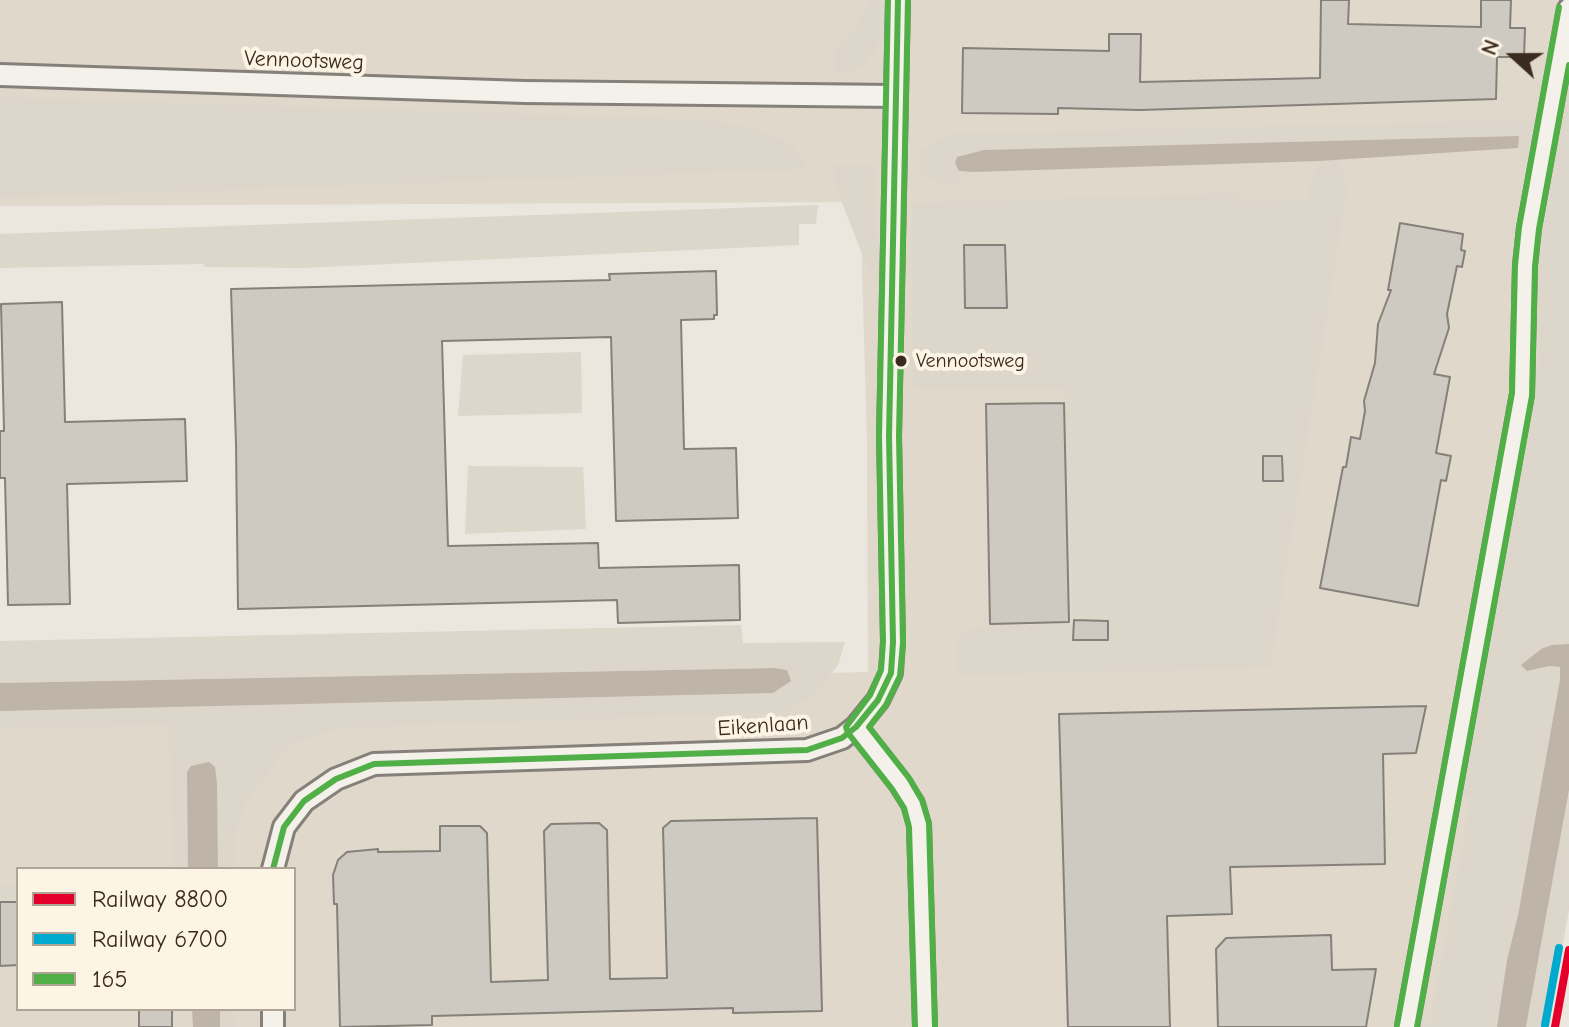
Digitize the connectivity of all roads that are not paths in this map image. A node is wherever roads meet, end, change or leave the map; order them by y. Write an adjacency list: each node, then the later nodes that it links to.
1 (898, 0): 4 (street, Eikenlaan)
2 (1569, 9): 8 (street)
3 (0, 75): 4 (street, Vennootsweg)
4 (895, 96): 5 (street, Eikenlaan)
5 (856, 727): 6 (street, Eikenlaan); 7 (street)
6 (274, 867)
7 (925, 1027)
8 (1407, 1027)

